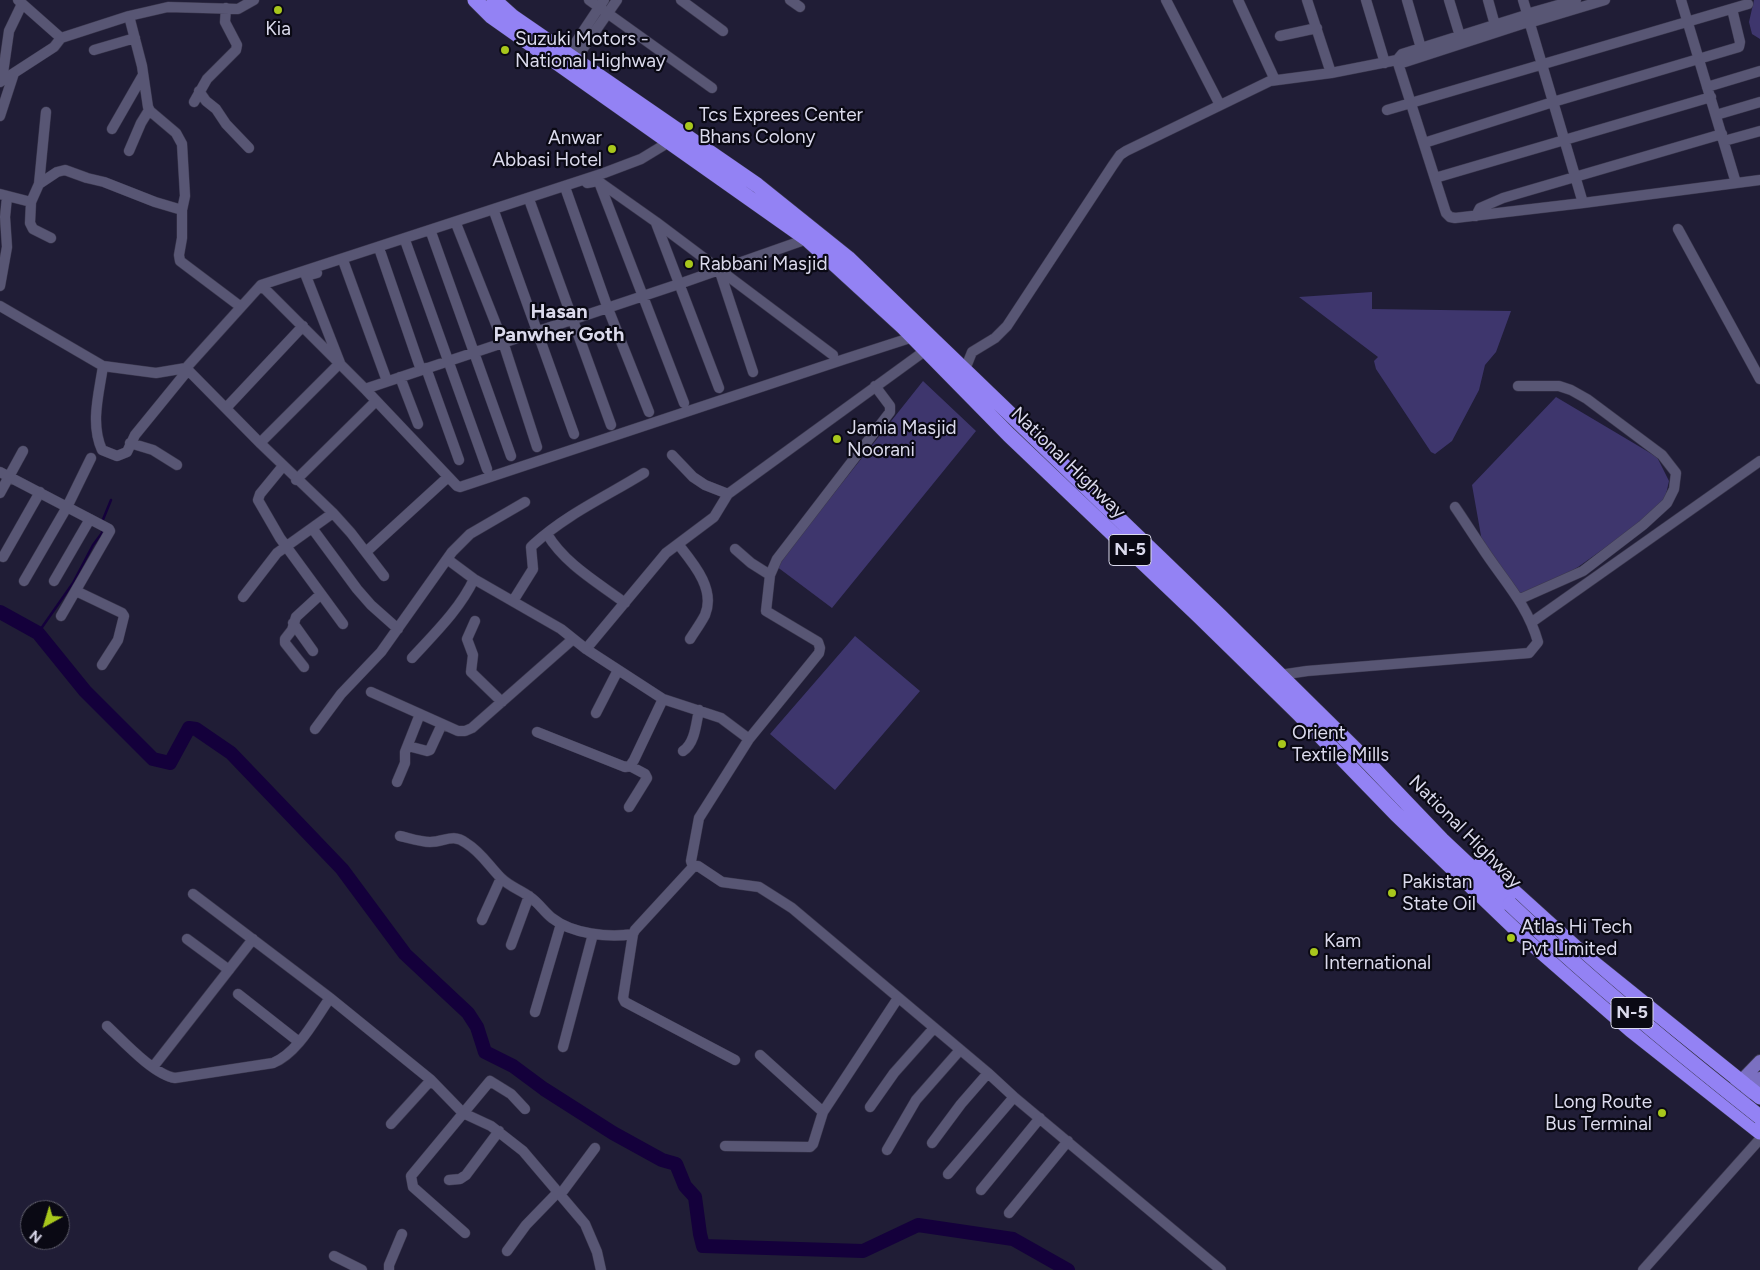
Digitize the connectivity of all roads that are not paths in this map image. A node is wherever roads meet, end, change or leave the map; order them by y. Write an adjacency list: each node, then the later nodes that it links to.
1 (254, 0): 23 (street)
2 (475, 0): 66 (highway, National Highway / N-5)
3 (494, 0): 37 (highway, National Highway / N-5)
4 (589, 0): 21 (street)
5 (617, 0): 21 (street)
6 (681, 0): 30 (street)
7 (790, 0): 22 (street)
8 (1166, 0): 56 (street)
9 (1238, 0): 46 (street)
10 (1307, 0): 29 (street)
11 (1366, 0): 40 (street)
12 (1407, 0): 35 (street)
13 (1449, 0): 32 (street)
14 (1488, 0): 28 (street)
15 (1523, 0): 26 (street)
16 (1576, 0): 26 (street)
17 (1605, 0): 26 (street)
18 (1681, 0): 27 (street)
19 (20, 2): 33 (street); 47 (street)
20 (1748, 4): 24 (street)
21 (603, 7): 37 (street); 49 (street)
22 (800, 7)
23 (226, 8): 25 (street); 50 (street)
24 (1732, 9): 27 (street); 38 (street)
25 (128, 16): 33 (street); 34 (street)
26 (1528, 19): 28 (street); 39 (street); 41 (street)
27 (1688, 23): 38 (street); 41 (street)
28 (1495, 25): 32 (street)
29 (1317, 28): 31 (street); 44 (street)
30 (724, 31)
31 (1280, 36)
32 (1460, 36): 35 (street)
33 (61, 38): 43 (street)
34 (135, 38): 36 (street); 45 (street)
35 (1421, 48): 39 (street)
36 (94, 50)
37 (571, 57): 115 (highway, National Highway / N-5)
38 (1699, 59): 48 (street); 53 (street)
39 (1397, 60): 40 (street); 55 (street)
40 (1385, 63): 44 (street)
41 (1541, 66): 53 (street); 55 (street)
42 (1760, 71): 48 (street)
43 (14, 73): 47 (street); 61 (street)
44 (1331, 73): 46 (street)
45 (143, 75): 57 (street); 62 (street)
46 (1275, 80): 56 (street)
47 (0, 82)
48 (1707, 87): 51 (street)
49 (712, 88)
50 (199, 91): 52 (street); 68 (street)
51 (1711, 97): 60 (street); 65 (street)
52 (194, 102)
53 (1552, 102): 65 (street); 67 (street)
54 (1760, 102): 60 (street)
55 (1410, 104): 58 (street); 67 (street)
56 (1220, 105): 115 (street)
57 (150, 110): 69 (street); 81 (street)
58 (1387, 110)
59 (46, 112): 75 (street)
60 (1716, 115): 64 (street)
61 (0, 116)
62 (112, 129)
63 (1760, 131): 64 (street)
64 (1723, 137): 70 (street); 74 (street)
65 (1564, 141): 70 (street); 71 (street)
66 (669, 142): 89 (highway, National Highway / N-5); 95 (street)
67 (1424, 143): 71 (street)
68 (248, 148)
69 (130, 151)
70 (1575, 176): 80 (street); 83 (street)
71 (1435, 178): 83 (street)
72 (1760, 180): 74 (street)
73 (598, 181): 76 (street); 84 (street); 97 (street)
74 (1736, 183): 80 (street)
75 (39, 184): 78 (street); 81 (street)
76 (566, 190): 79 (street); 99 (street)
77 (4, 196): 78 (street); 96 (street)
78 (31, 202): 88 (street)
79 (530, 202): 82 (street); 101 (street)
80 (1583, 204): 83 (street)
81 (182, 210): 100 (street)
82 (495, 214): 85 (street); 103 (street)
83 (1476, 216)
84 (656, 222): 93 (street); 94 (street)
85 (457, 226): 87 (street); 105 (street)
86 (1678, 229): 117 (street)
87 (432, 235): 90 (street); 107 (street)
88 (51, 238)
89 (807, 239): 93 (street); 104 (highway, National Highway / N-5)
90 (406, 243): 91 (street); 109 (street)
91 (380, 251): 92 (street); 113 (street)
92 (344, 263): 110 (street); 118 (street)
93 (720, 269): 94 (street); 108 (street); 114 (street)
94 (679, 284): 97 (street); 121 (street)
95 (261, 285): 100 (street); 102 (street)
96 (0, 286)
97 (644, 295): 99 (street); 124 (street)
98 (0, 306): 111 (street)
99 (607, 306): 101 (street); 126 (street)
100 (241, 307): 112 (street)
101 (573, 319): 103 (street); 128 (street)
102 (302, 326): 110 (street); 125 (street)
103 (536, 331): 105 (street); 129 (street)
104 (913, 337): 106 (highway, National Highway / N-5); 144 (street)
105 (503, 342): 107 (street); 132 (street)
106 (926, 350): 119 (street); 234 (highway, National Highway / N-5)
107 (473, 352): 109 (street); 135 (street)
108 (833, 355)
109 (449, 360): 113 (street); 141 (street)
110 (340, 363): 122 (street); 131 (street)
111 (103, 366): 112 (street); 130 (street)
112 (187, 369): 125 (street); 130 (street)
113 (424, 369): 116 (street); 137 (street)
114 (753, 372)
115 (964, 372): 187 (highway, National Highway / N-5)
116 (400, 377): 118 (street); 127 (street)
117 (1760, 379)
118 (387, 381): 122 (street)
119 (875, 386): 148 (street); 162 (street)
120 (1518, 386): 170 (street)
121 (719, 388)
122 (364, 389): 123 (street)
123 (376, 401): 144 (street); 145 (street)
124 (684, 403)
125 (226, 408): 131 (street)
126 (649, 412)
127 (418, 424)
128 (611, 425)
129 (574, 434)
130 (130, 443): 139 (street)
131 (260, 443): 140 (street)
132 (537, 447)
133 (23, 451): 143 (street)
134 (672, 455): 148 (street)
135 (511, 456)
136 (91, 458): 150 (street)
137 (460, 460)
138 (1760, 461): 175 (street)
139 (177, 465)
140 (283, 466): 145 (street); 157 (street)
141 (488, 469)
142 (644, 473): 155 (street)
143 (5, 474): 146 (street); 147 (street)
144 (448, 477): 159 (street)
145 (296, 480): 152 (street)
146 (40, 492): 150 (street); 160 (street)
147 (0, 493)
148 (728, 494): 156 (street)
149 (525, 502): 161 (street)
150 (67, 507): 153 (street); 166 (street)
151 (1456, 507): 170 (street)
152 (333, 513): 154 (street); 159 (street)
153 (90, 519): 165 (street); 167 (street)
154 (312, 528): 157 (street); 178 (street)
155 (547, 534): 171 (street); 172 (street)
156 (678, 544): 172 (street); 180 (street)
157 (286, 547): 168 (street); 169 (street)
158 (735, 549): 162 (street)
159 (366, 552): 163 (street)
160 (3, 557)
161 (448, 559): 164 (street); 178 (street)
162 (770, 575): 197 (street)
163 (384, 576)
164 (474, 579): 171 (street); 183 (street)
165 (54, 581)
166 (24, 582)
167 (76, 591): 173 (street); 184 (street)
168 (321, 594): 176 (street); 177 (street)
169 (243, 597)
170 (1520, 599): 175 (street)
171 (513, 601): 179 (street)
172 (625, 602): 181 (street)
173 (61, 616)
174 (475, 621): 190 (street)
175 (1532, 622): 187 (street)
176 (293, 623): 182 (street); 185 (street)
177 (343, 624)
178 (398, 629): 195 (street)
179 (573, 639): 181 (street); 190 (street)
180 (690, 639)
181 (586, 649): 186 (street)
182 (314, 651)
183 (412, 658)
184 (102, 666)
185 (304, 667)
186 (618, 670): 189 (street); 192 (street)
187 (1280, 675): 204 (highway, National Highway / N-5)
188 (371, 692): 193 (street)
189 (663, 699): 191 (street); 200 (street)
190 (502, 702): 194 (street)
191 (699, 710): 197 (street); 199 (street)
192 (596, 713)
193 (420, 714): 194 (street); 198 (street)
194 (442, 724): 198 (street)
195 (315, 729)
196 (537, 732): 200 (street)
197 (749, 739): 205 (street)
198 (408, 746): 201 (street)
199 (683, 751)
200 (630, 766): 202 (street)
201 (397, 782)
202 (629, 807)
203 (400, 836): 206 (street)
204 (1442, 840): 232 (highway); 239 (highway, National Highway / N-5, bridge)
205 (693, 867): 212 (street); 219 (street)
206 (501, 878): 208 (street); 209 (street)
207 (193, 894): 214 (street)
208 (529, 896): 210 (street); 215 (street)
209 (482, 920)
210 (561, 924): 211 (street); 220 (street)
211 (593, 934): 212 (street); 224 (street)
212 (633, 934): 227 (street)
213 (187, 939): 216 (street)
214 (253, 940): 216 (street); 218 (street)
215 (511, 945)
216 (229, 970): 229 (street)
217 (238, 994): 223 (street)
218 (330, 998): 223 (street); 231 (street)
219 (898, 998): 222 (street); 237 (street)
220 (535, 1012)
221 (107, 1026): 229 (street)
222 (934, 1028): 225 (street); 235 (street)
223 (299, 1042): 229 (street)
224 (563, 1047)
225 (960, 1050): 230 (street); 249 (street)
226 (760, 1055): 237 (street)
227 (735, 1060)
228 (1760, 1061): 232 (main road)
229 (153, 1067)
230 (988, 1073): 233 (street); 246 (street)
231 (431, 1080): 238 (street); 241 (street)
232 (1753, 1086): 234 (main road)
233 (1014, 1097): 240 (street); 250 (street)
234 (1728, 1105): 243 (highway, National Highway / N-5)
235 (870, 1107)
236 (525, 1109): 238 (street)
237 (823, 1112): 247 (street)
238 (463, 1113): 242 (street); 255 (street)
239 (1760, 1117)
240 (1040, 1118): 245 (street); 252 (street)
241 (391, 1124)
242 (499, 1131): 251 (street); 253 (street)
243 (1760, 1132)
244 (1760, 1139): 263 (street)
245 (1068, 1141): 254 (street); 262 (street)
246 (932, 1144)
247 (725, 1146)
248 (595, 1148): 253 (street)
249 (886, 1150)
250 (948, 1174)
251 (449, 1180)
252 (981, 1190)
253 (559, 1193): 257 (street); 261 (street)
254 (1008, 1213)
255 (464, 1233)
256 (402, 1234): 260 (street)
257 (507, 1251)
258 (334, 1256): 259 (street)
259 (362, 1270)
260 (389, 1270)
261 (601, 1270)
262 (1221, 1270)
263 (1643, 1270)

